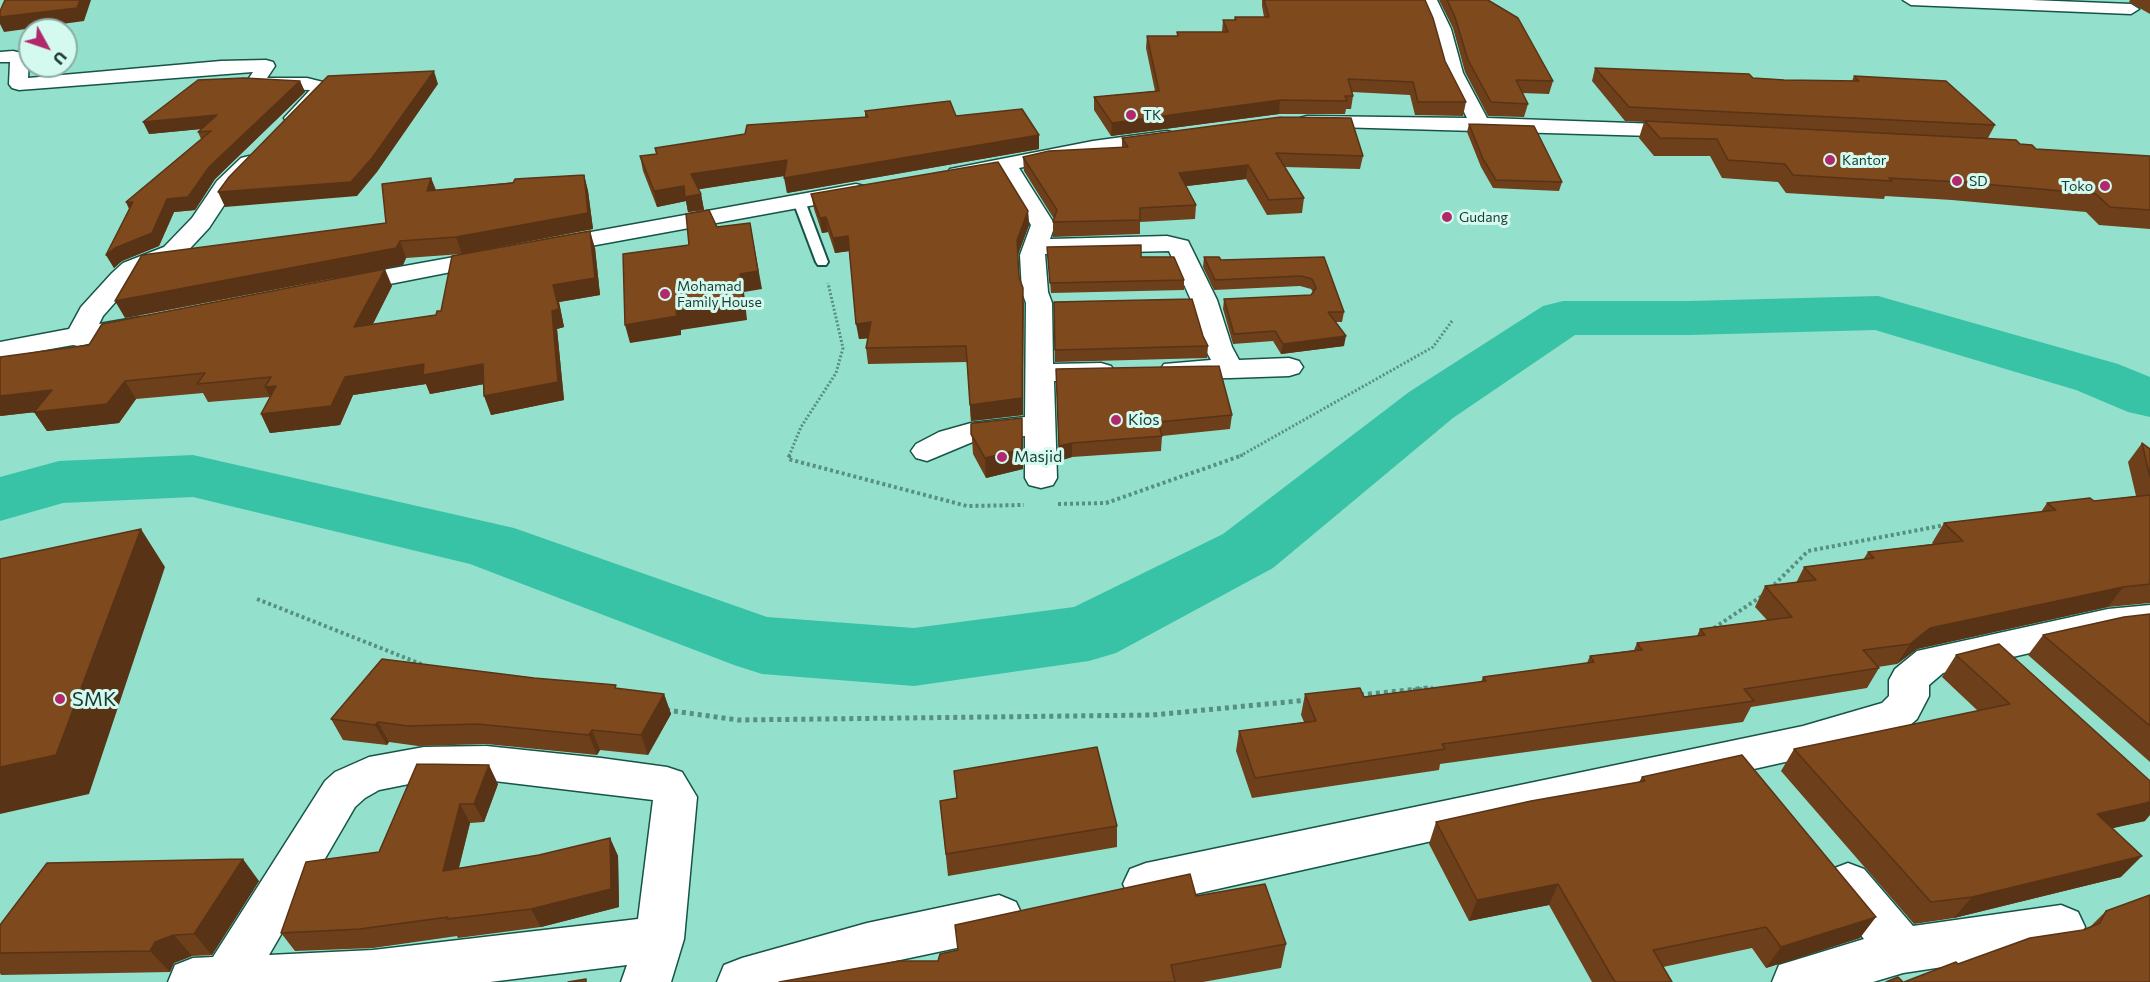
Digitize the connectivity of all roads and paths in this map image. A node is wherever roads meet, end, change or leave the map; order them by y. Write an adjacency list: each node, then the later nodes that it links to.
1 (1429, 0): 8 (street)
2 (1911, 0): 4 (street)
3 (2115, 0): 4 (street)
4 (2131, 9): 5 (street)
5 (2150, 20)
6 (0, 57): 11 (street)
7 (1291, 122): 8 (street)
8 (1480, 124): 9 (street)
9 (1715, 132)
10 (1193, 133): 13 (street)
11 (277, 135)
12 (260, 152): 21 (street)
13 (1006, 165): 14 (street); 17 (street)
14 (937, 177)
15 (880, 187): 16 (street)
16 (799, 201): 18 (lane); 19 (street)
17 (1035, 247): 24 (street); 25 (street)
18 (822, 262)
19 (328, 288)
20 (157, 322): 21 (street)
21 (78, 338): 22 (street)
22 (0, 350)
23 (1289, 367): 24 (street)
24 (1230, 369): 25 (street)
25 (1039, 373): 26 (street)
26 (1040, 425): 27 (street); 28 (street)
27 (927, 451)
28 (1041, 478)
29 (1950, 524): 32 (path)
30 (257, 599): 34 (path)
31 (2150, 618): 33 (street)
32 (1713, 629)
33 (1991, 647): 35 (street); 40 (street)
34 (430, 667)
35 (2026, 679)
36 (1445, 687): 37 (path)
37 (1352, 696)
38 (1317, 699): 39 (path)
39 (657, 709)
40 (1740, 756): 41 (street); 43 (street)
41 (1771, 793)
42 (1825, 856): 46 (street)
43 (1111, 892)
44 (1041, 908): 47 (street)
45 (2061, 927): 46 (street)
46 (1903, 950): 51 (street)
47 (914, 959): 50 (street)
48 (653, 961): 49 (street); 49 (street)
49 (211, 981)
50 (742, 982)
51 (1797, 982)

